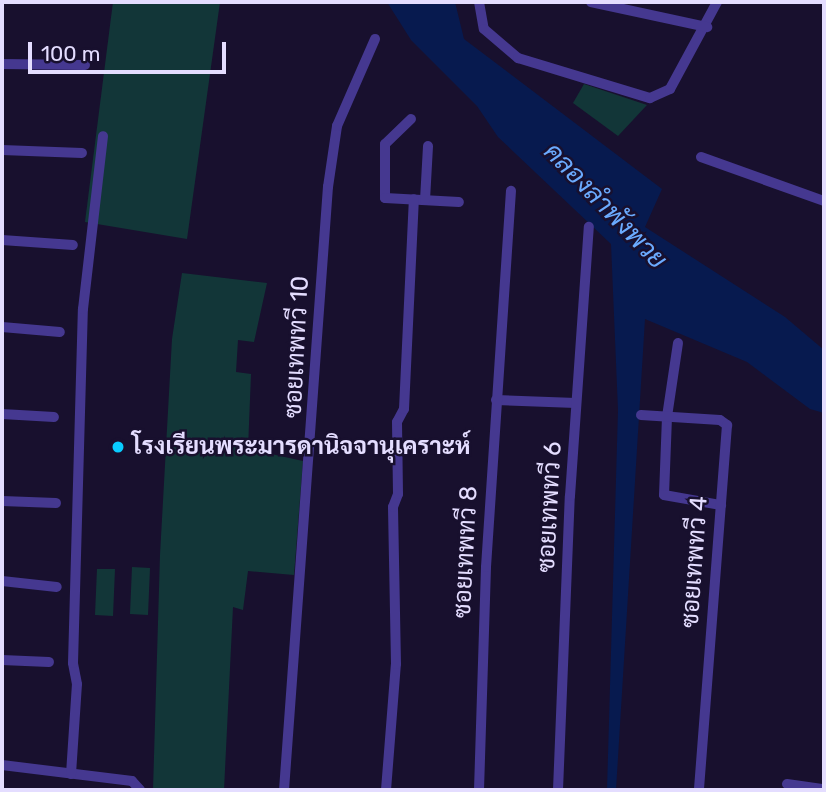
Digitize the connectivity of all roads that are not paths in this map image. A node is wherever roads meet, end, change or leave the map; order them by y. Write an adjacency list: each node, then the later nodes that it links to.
1 (479, 2): 4 (street)
2 (591, 2): 4 (street)
3 (717, 2): 4 (street)
4 (706, 27)
5 (375, 39): 42 (street, ซอยเทพทวี 10)
6 (2, 64): 7 (street)
7 (85, 65)
8 (411, 119): 15 (street)
9 (103, 136): 38 (street)
10 (428, 146): 15 (street)
11 (2, 150): 12 (street)
12 (82, 153)
13 (701, 157): 16 (street)
14 (511, 191): 24 (street, ซอยเทพทวี 8)
15 (420, 200): 17 (street); 43 (street)
16 (824, 201)
17 (458, 202)
18 (589, 227): 25 (street, ซอยเทพทวี 6)
19 (2, 240): 20 (street)
20 (72, 245)
21 (2, 327): 22 (street)
22 (60, 332)
23 (678, 343): 28 (street)
24 (496, 400): 25 (street); 44 (street, ซอยเทพทวี 8)
25 (576, 403): 45 (street, ซอยเทพทวี 6)
26 (2, 414): 29 (street)
27 (641, 415): 28 (street, ซอยเทพทวี 4)
28 (667, 416): 32 (street); 32 (street, ซอยเทพทวี 4)
29 (54, 417)
30 (2, 501): 31 (street)
31 (56, 503)
32 (721, 505): 46 (street, ซอยเทพทวี 4)
33 (2, 581): 34 (street)
34 (57, 587)
35 (2, 660): 36 (street)
36 (49, 662)
37 (2, 765): 38 (street)
38 (71, 774): 41 (street)
39 (787, 784): 40 (street)
40 (824, 789)
41 (140, 790)
42 (284, 790)
43 (386, 790)
44 (479, 790)
45 (558, 790)
46 (699, 790)

